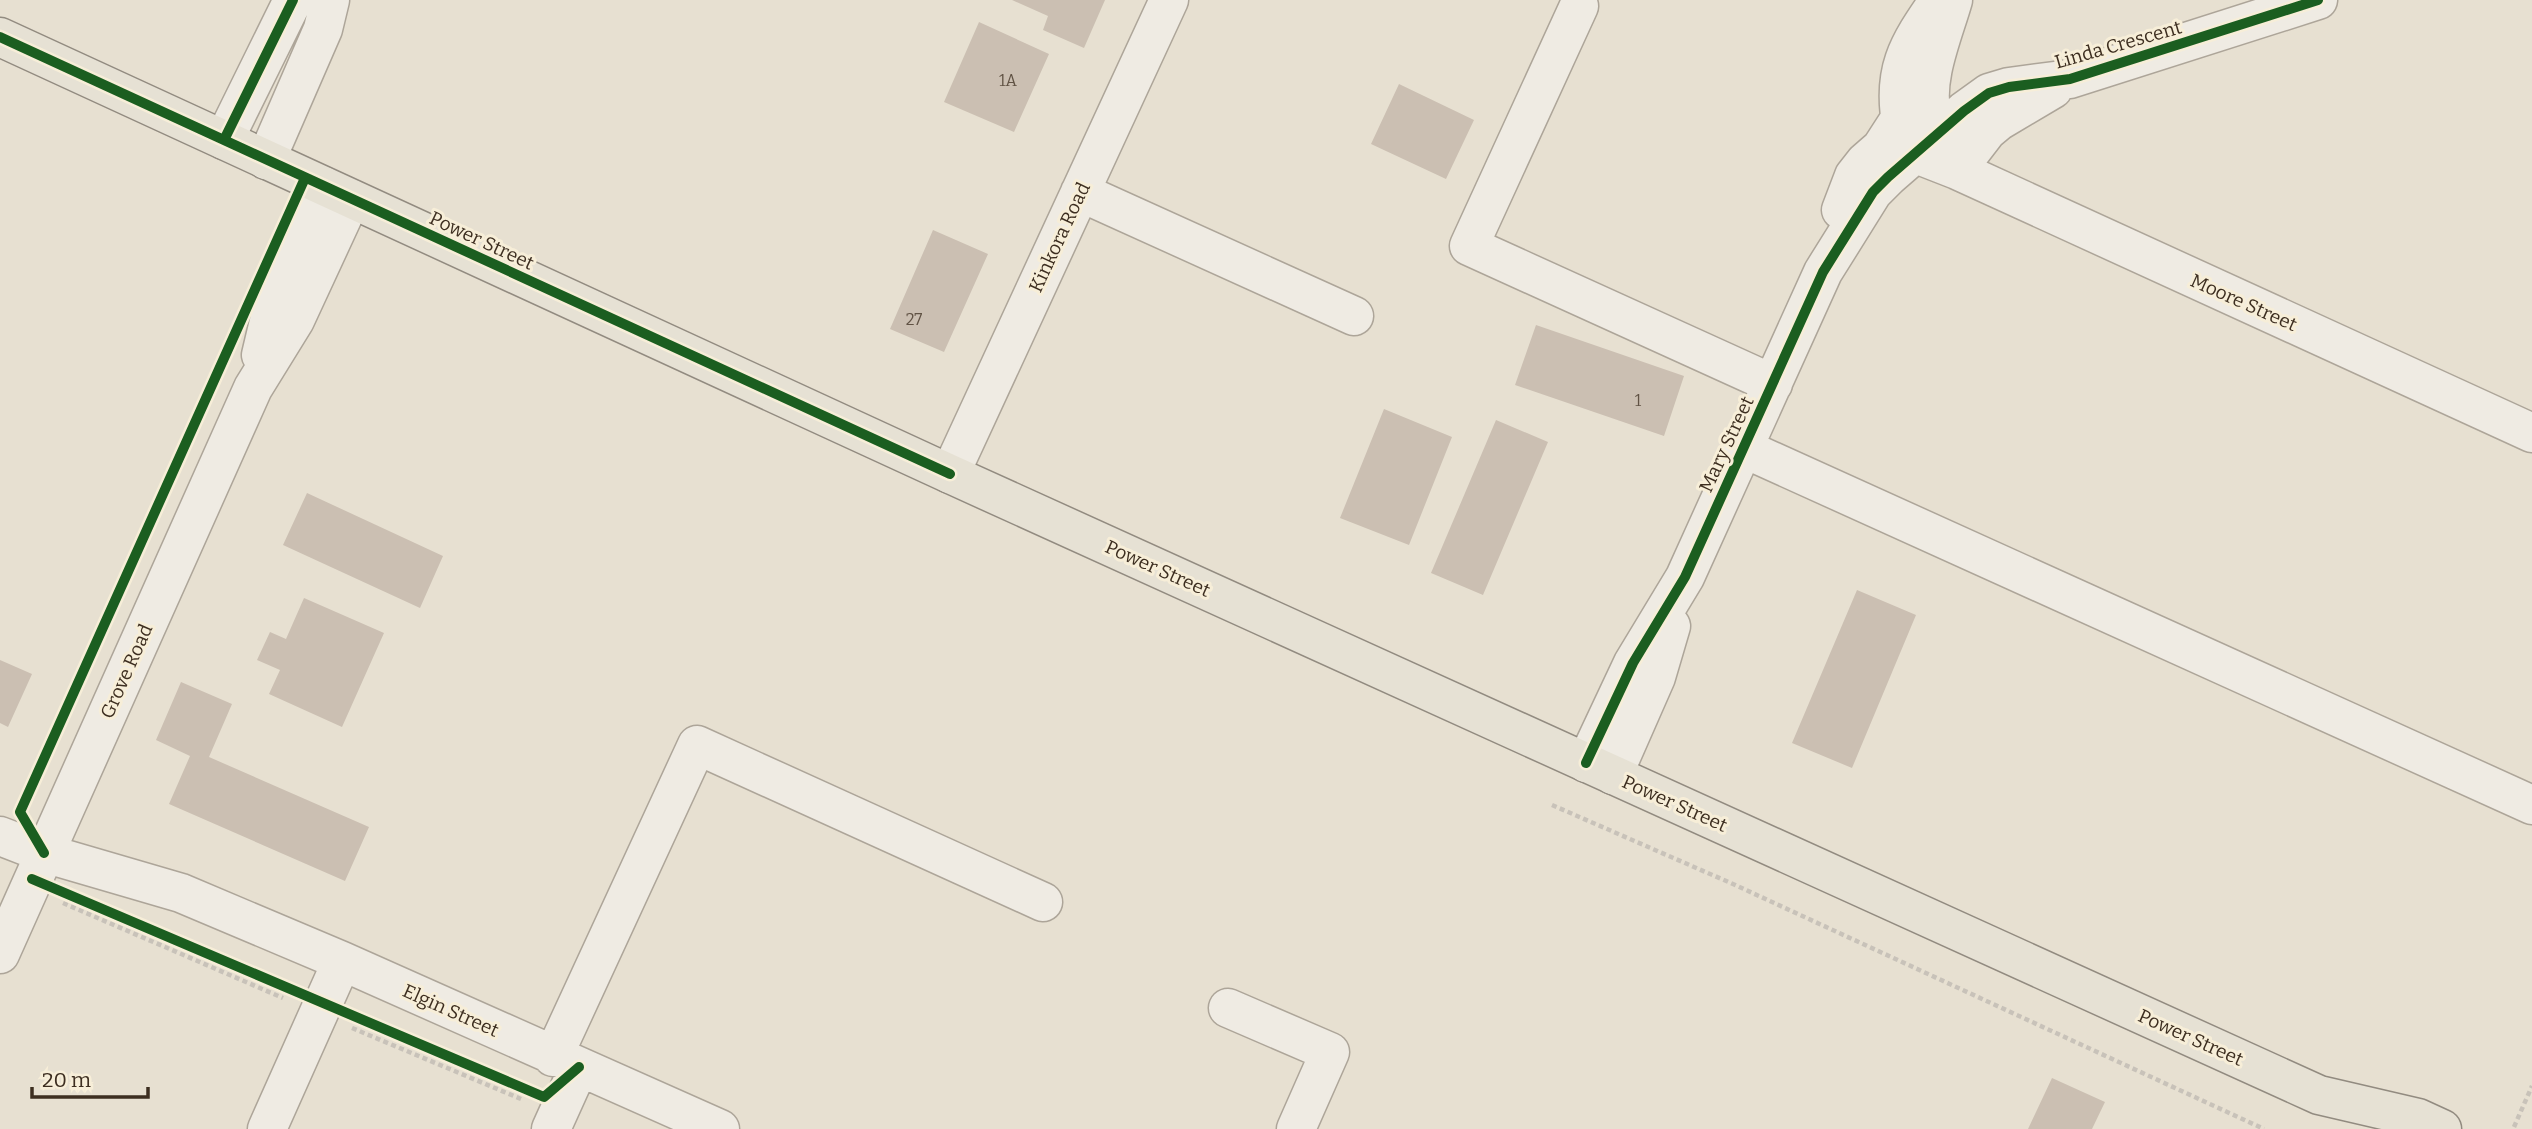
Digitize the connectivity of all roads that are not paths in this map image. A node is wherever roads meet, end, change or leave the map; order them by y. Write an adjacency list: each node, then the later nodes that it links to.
1 (293, 0): 12 (street)
2 (330, 0): 14 (street)
3 (1169, 0): 16 (street, Kinkora Road)
4 (1939, 0): 11 (street)
5 (1953, 0): 10 (street)
6 (2318, 0): 9 (street, Linda Crescent)
7 (1579, 6): 20 (street)
8 (0, 37): 12 (main road, Power Street)
9 (2070, 79): 13 (street, Linda Crescent); 15 (street, Linda Crescent)
10 (1930, 89): 11 (street, Mary Street); 13 (street)
11 (1900, 119): 13 (street); 18 (street, Mary Street)
12 (224, 140): 14 (main road, Power Street)
13 (1926, 144): 15 (street, Moore Street); 18 (street, Mary Street)
14 (266, 160): 17 (main road, Power Street)
15 (1957, 170): 21 (street, Moore Street)
16 (1080, 192): 19 (street); 23 (street, Kinkora Road)
17 (337, 193): 23 (main road, Power Street); 27 (street, Grove Road)
18 (1823, 272): 20 (street, Mary Street)
19 (1354, 316)
20 (1773, 384): 22 (street, Mary Street)
21 (2532, 433)
22 (1743, 448): 24 (street, Mary Street); 25 (street)
23 (950, 474): 24 (main road, Power Street)
24 (1600, 769): 33 (main road, Power Street)
25 (2532, 805)
26 (0, 836): 27 (street, Elgin Street)
27 (45, 852): 29 (street, Grove Road); 30 (street, Elgin Street)
28 (1044, 902): 32 (street)
29 (0, 954)
30 (342, 961): 32 (street, Elgin Street); 34 (street)
31 (1228, 1008): 37 (street)
32 (566, 1062): 35 (street); 36 (street, Elgin Street)
33 (2319, 1095): 38 (main road, Power Street); 39 (main road, Power Street)
34 (267, 1129)
35 (551, 1129)
36 (720, 1129)
37 (1296, 1129)
38 (2364, 1129)
39 (2442, 1129)

